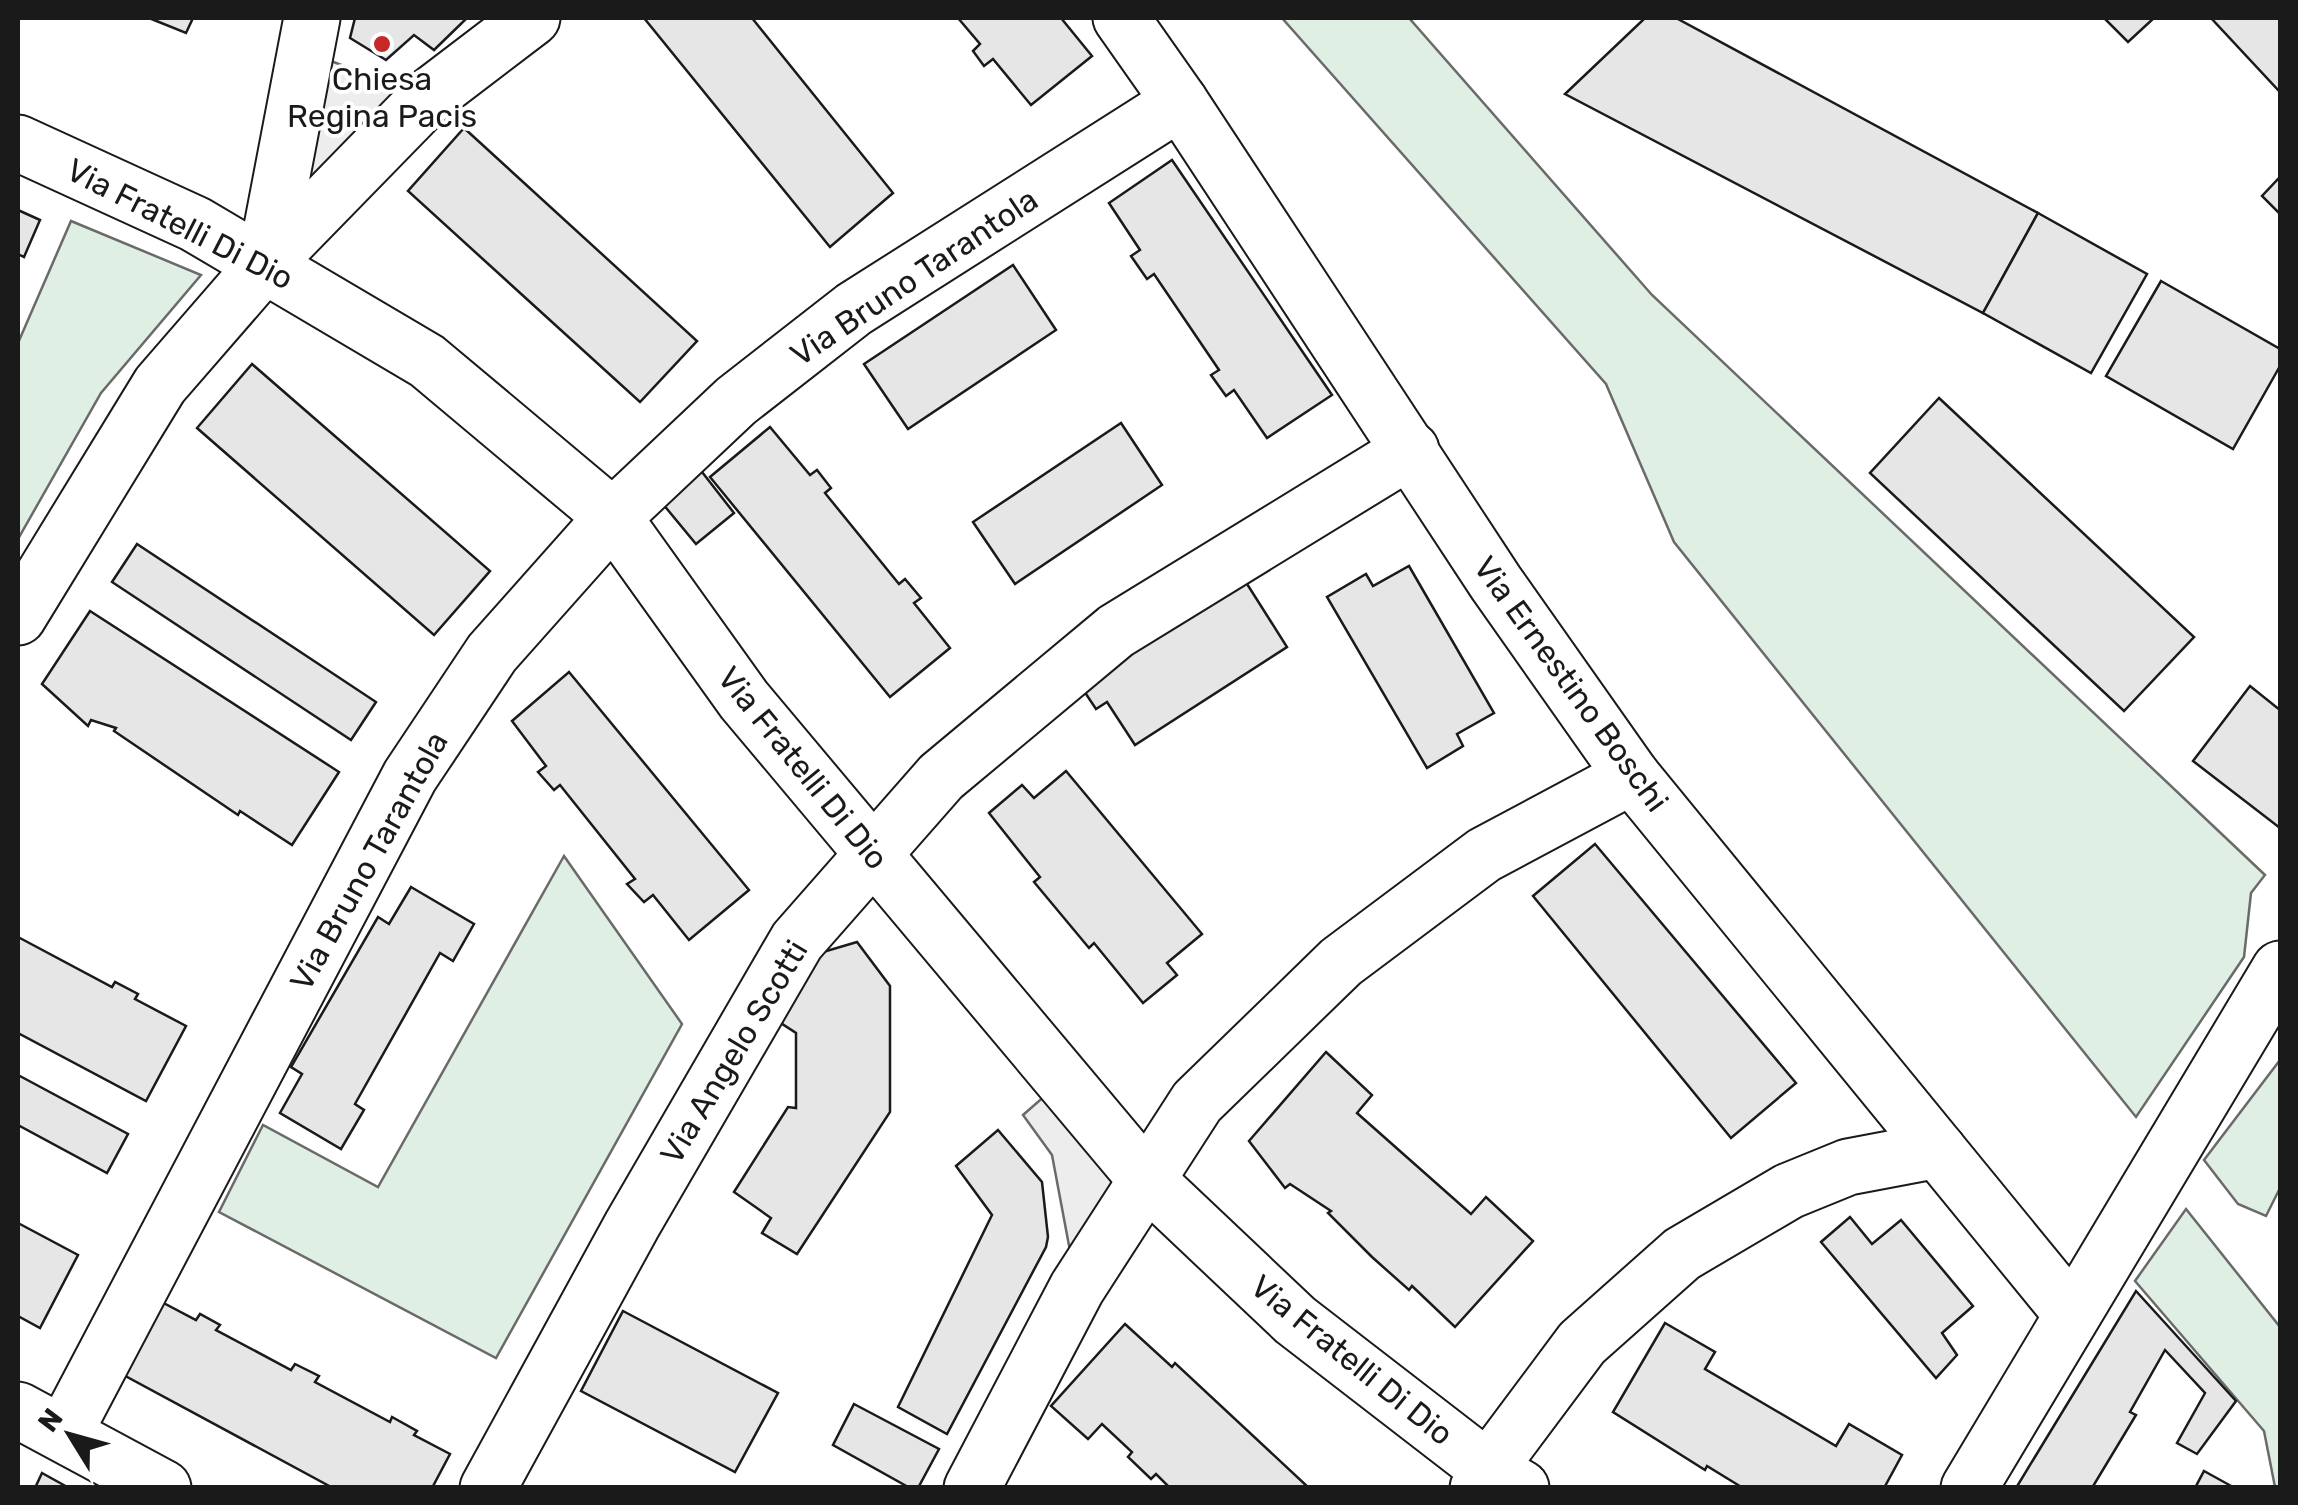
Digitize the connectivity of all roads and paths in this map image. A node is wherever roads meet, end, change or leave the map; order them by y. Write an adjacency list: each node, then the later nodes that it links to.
1 (312, 18): 6 (street)
2 (532, 18): 6 (street)
3 (1121, 18): 4 (street, Via Ernestino Boschi)
4 (1180, 102): 7 (street, Via Ernestino Boschi); 8 (street, Via Bruno Tarantola)
5 (18, 143): 6 (street, Via Fratelli Di Dio)
6 (266, 264): 8 (street, Via Fratelli Di Dio); 9 (street)
7 (1412, 450): 10 (street, Via Ernestino Boschi); 11 (street, Via Angelo Scotti)
8 (613, 517): 11 (street, Via Fratelli Di Dio); 16 (street, Via Bruno Tarantola)
9 (18, 617)
10 (1632, 776): 13 (street, Via Ernestino Boschi); 14 (street)
11 (874, 854): 14 (street, Via Fratelli Di Dio); 19 (street, Via Angelo Scotti)
12 (2280, 970): 15 (street)
13 (1938, 1150): 15 (street, Via Ernestino Boschi); 17 (street)
14 (1146, 1180): 17 (street, Via Fratelli Di Dio); 20 (street)
15 (2072, 1314): 21 (street)
16 (41, 1421): 18 (street)
17 (1495, 1481)
18 (163, 1488)
19 (488, 1488)
20 (972, 1488)
21 (1968, 1488)

